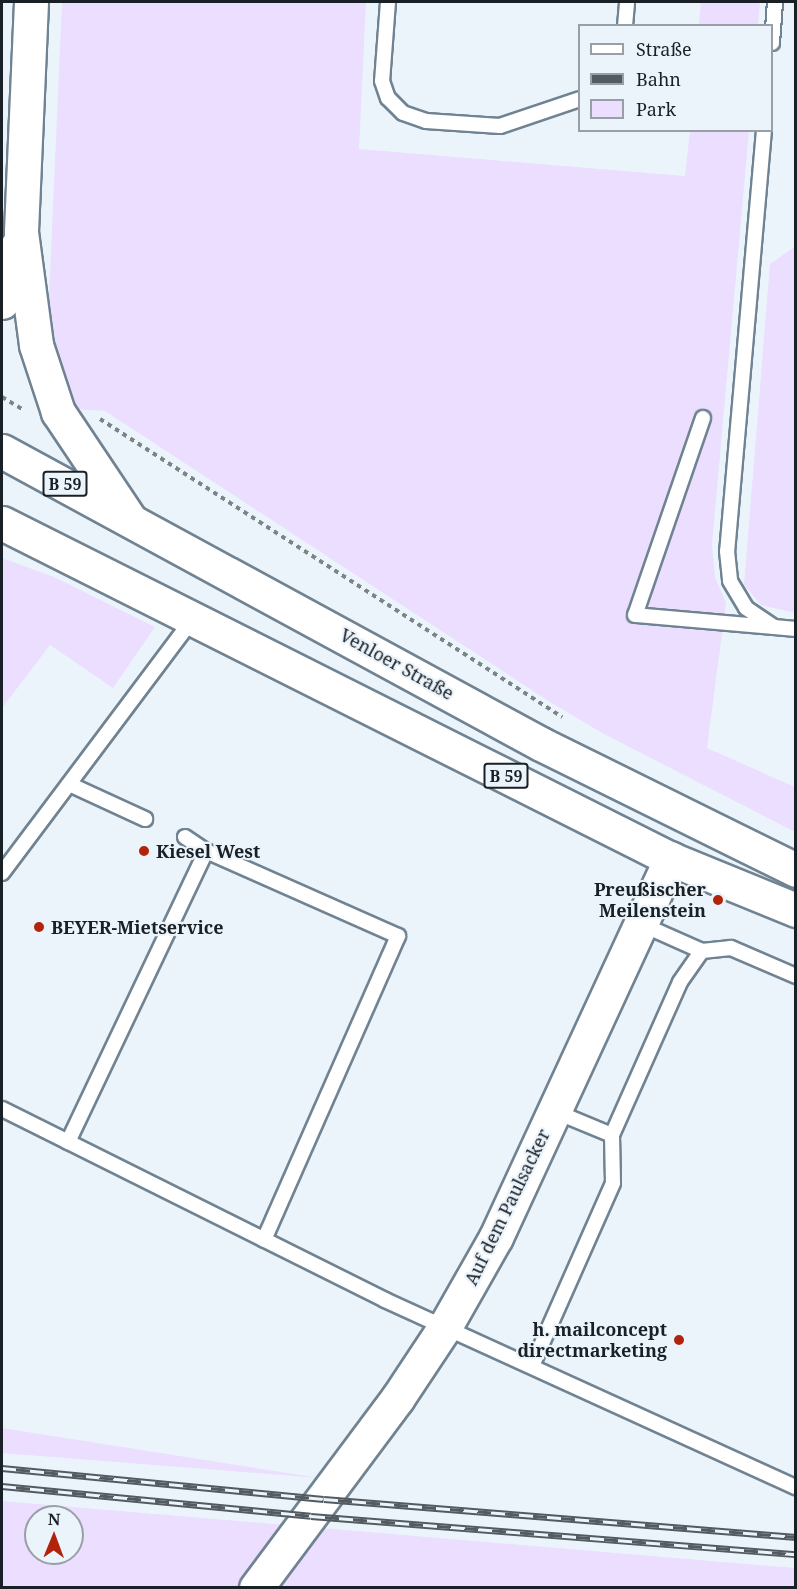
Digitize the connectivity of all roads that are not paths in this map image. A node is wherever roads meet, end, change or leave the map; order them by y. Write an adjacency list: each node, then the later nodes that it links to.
1 (31, 2): 9 (main road)
2 (388, 2): 7 (lane)
3 (627, 2): 5 (lane)
4 (775, 2): 6 (lane)
5 (625, 24)
6 (773, 24)
7 (578, 99)
8 (764, 132): 16 (lane)
9 (21, 232): 10 (main road); 13 (main road)
10 (2, 302)
11 (703, 418): 16 (lane)
12 (2, 451): 13 (main road, Venloer Straße / B 59)
13 (129, 518): 19 (main road, Venloer Straße / B 59)
14 (2, 523): 15 (main road, B 59)
15 (192, 620): 18 (lane); 23 (main road, B 59)
16 (774, 627): 17 (lane)
17 (795, 630)
18 (69, 784): 20 (lane); 25 (lane)
19 (690, 815): 23 (main road, Auf dem Paulsacker); 24 (main road, Venloer Straße / B 59)
20 (145, 819)
21 (185, 837): 22 (lane)
22 (206, 851): 33 (lane); 34 (lane)
23 (671, 859): 26 (main road, B 59); 27 (main road, Auf dem Paulsacker)
24 (795, 870)
25 (2, 873)
26 (795, 910)
27 (641, 924): 28 (lane); 31 (main road, Auf dem Paulsacker)
28 (702, 951): 29 (lane); 32 (lane)
29 (795, 976)
30 (2, 1109): 33 (lane)
31 (554, 1111): 32 (lane); 35 (main road, Auf dem Paulsacker)
32 (612, 1135): 36 (lane)
33 (68, 1142): 34 (lane)
34 (264, 1240): 35 (lane)
35 (446, 1325): 36 (lane); 38 (main road, Auf dem Paulsacker)
36 (532, 1366): 37 (lane)
37 (795, 1487)
38 (256, 1587)

